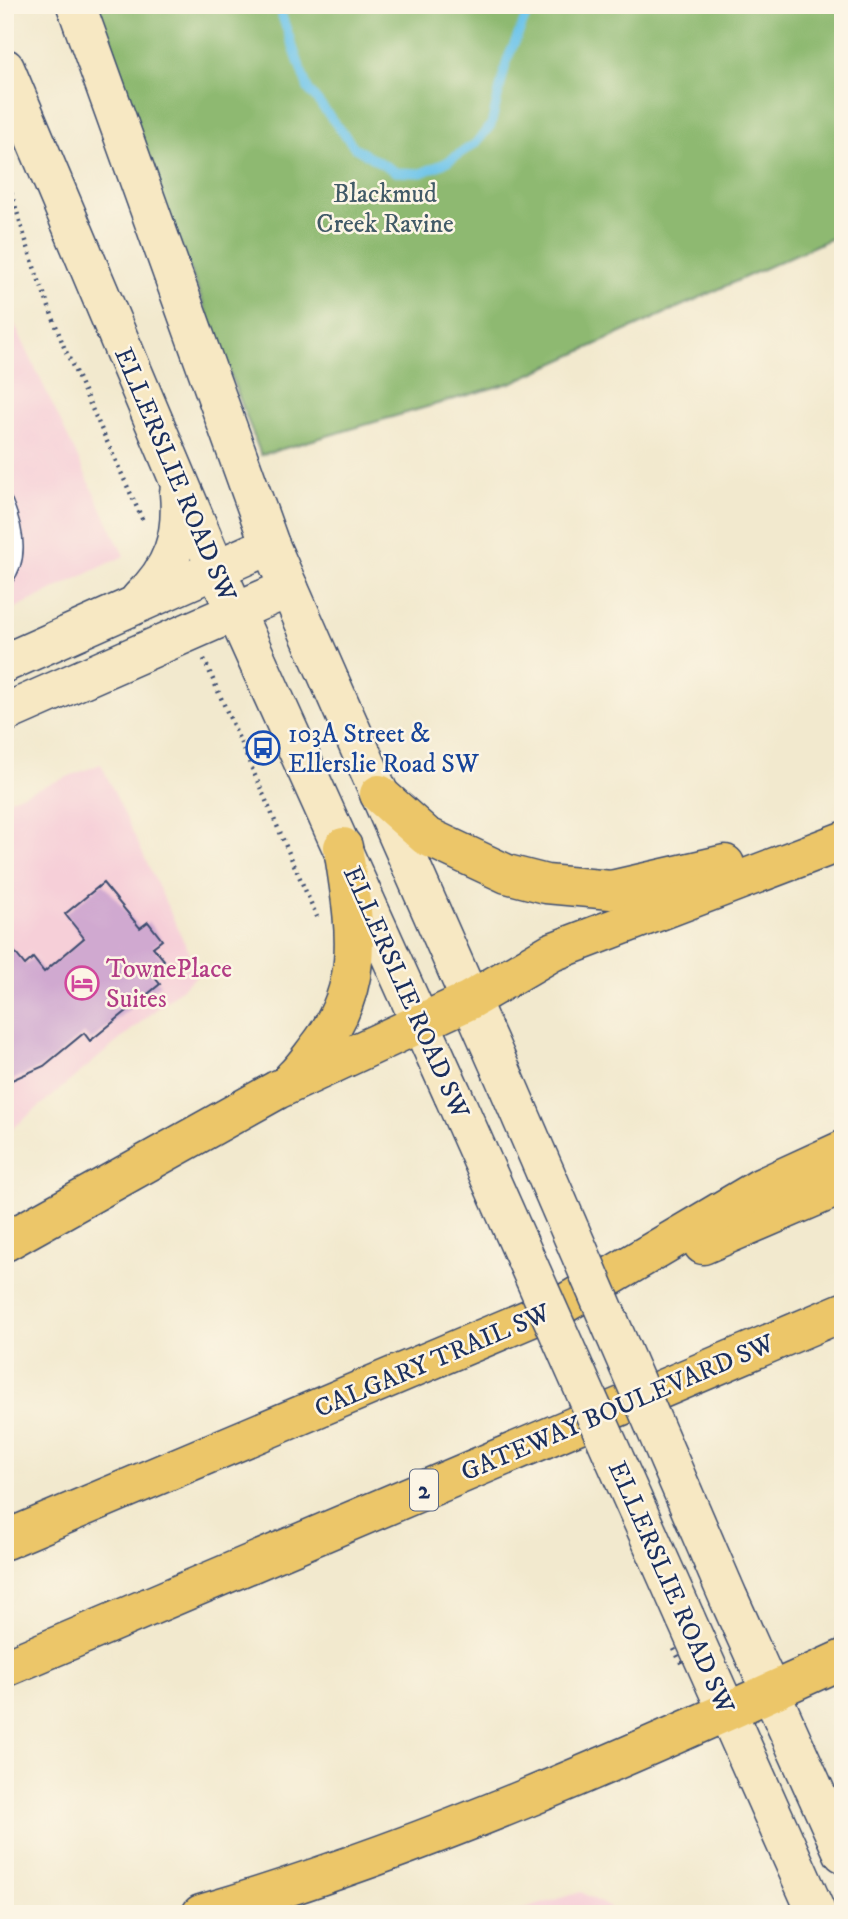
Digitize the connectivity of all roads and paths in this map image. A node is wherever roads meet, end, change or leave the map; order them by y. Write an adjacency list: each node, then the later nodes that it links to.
1 (76, 5): 7 (main road, ELLERSLIE ROAD SW)
2 (5, 68): 4 (main road, ELLERSLIE ROAD SW)
3 (5, 173): 6 (path)
4 (178, 481): 8 (main road, ELLERSLIE ROAD SW); 11 (main road)
5 (5, 503): 9 (lane)
6 (149, 534)
7 (271, 545): 8 (main road); 10 (main road, ELLERSLIE ROAD SW)
8 (216, 569): 11 (main road); 12 (main road, ELLERSLIE ROAD SW)
9 (5, 579)
10 (289, 589): 12 (main road); 16 (main road, ELLERSLIE ROAD SW)
11 (133, 605): 13 (main road)
12 (234, 611): 15 (main road); 19 (main road, ELLERSLIE ROAD SW)
13 (5, 663)
14 (210, 672): 20 (path)
15 (5, 713)
16 (379, 794): 17 (highway); 21 (main road, ELLERSLIE ROAD SW)
17 (843, 835)
18 (843, 841): 21 (highway)
19 (343, 847): 22 (main road, ELLERSLIE ROAD SW); 23 (highway)
20 (318, 926)
21 (470, 1000): 22 (highway); 32 (main road, ELLERSLIE ROAD SW, bridge)
22 (421, 1023): 23 (highway); 33 (main road, ELLERSLIE ROAD SW, bridge)
23 (277, 1090): 26 (highway)
24 (843, 1150): 27 (highway, CALGARY TRAIL SW)
25 (843, 1185): 27 (highway)
26 (5, 1242)
27 (564, 1304): 29 (highway, CALGARY TRAIL SW)
28 (843, 1312): 31 (highway, GATEWAY BOULEVARD SW / 2)
29 (5, 1540)
30 (843, 1659): 32 (highway)
31 (5, 1668)
32 (770, 1692): 33 (highway); 34 (main road, ELLERSLIE ROAD SW)
33 (727, 1712): 35 (highway); 36 (main road, ELLERSLIE ROAD SW)
34 (843, 1853)
35 (201, 1914)
36 (817, 1914)

